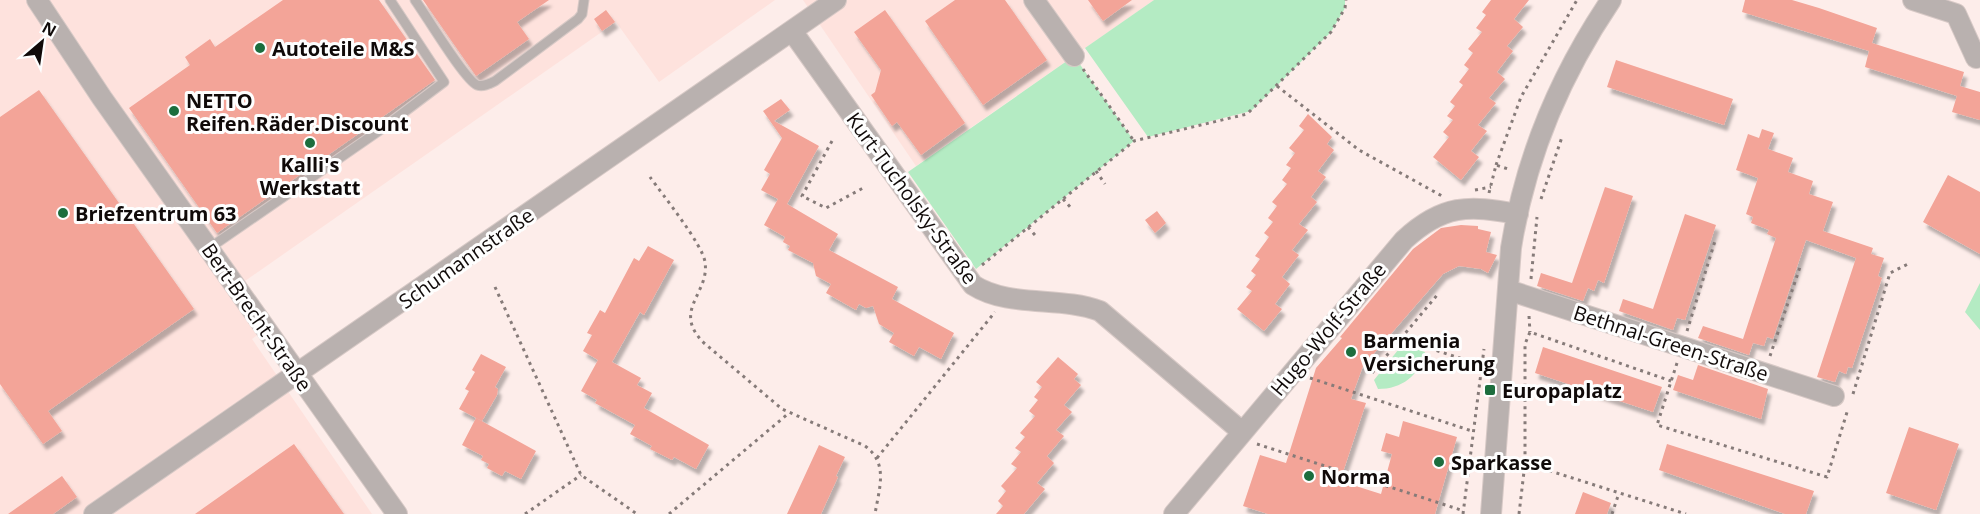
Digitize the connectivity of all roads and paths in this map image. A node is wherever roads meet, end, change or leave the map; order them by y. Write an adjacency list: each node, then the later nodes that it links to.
1 (37, 0): 32 (street, Bert-Brecht-Straße)
2 (390, 0): 32 (lane)
3 (415, 0): 4 (lane)
4 (585, 0)
5 (836, 0): 11 (street, Schumannstraße)
6 (1034, 0): 12 (street)
7 (1346, 0): 14 (path)
8 (1577, 0): 18 (path)
9 (1611, 0): 29 (street)
10 (1913, 0): 13 (street)
11 (792, 31): 34 (street, Kurt-Tucholsky-Straße); 45 (street, Schumannstraße)
12 (1074, 56): 17 (path)
13 (1976, 58)
14 (1277, 86): 17 (path); 25 (path)
15 (1565, 128): 27 (path)
16 (832, 141): 22 (path)
17 (1134, 141): 19 (path)
18 (1496, 165)
19 (1096, 171): 21 (path); 26 (path)
20 (650, 177): 48 (path)
21 (1105, 184)
22 (866, 187)
23 (1491, 187): 24 (path)
24 (1472, 190)
25 (1452, 194)
26 (1063, 199): 28 (path); 30 (path)
27 (1541, 201)
28 (1071, 208)
29 (1528, 213): 36 (street); 39 (path); 42 (street, Hugo-Wolf-Straße)
30 (1028, 227): 31 (path); 34 (path)
31 (1035, 235)
32 (208, 249): 45 (street, Bert-Brecht-Straße)
33 (1800, 267): 44 (path)
34 (966, 278): 38 (street, Kurt-Tucholsky-Straße)
35 (495, 287): 55 (path)
36 (1508, 290): 39 (street, Bethnal-Green-Straße); 53 (street)
37 (1438, 294): 41 (path)
38 (1007, 296): 49 (street, Kurt-Tucholsky-Straße); 51 (path)
39 (1529, 297): 40 (path); 44 (street, Bethnal-Green-Straße)
40 (1530, 332): 46 (path); 54 (path)
41 (1401, 339): 43 (path); 50 (path)
42 (1291, 372): 49 (street, Hugo-Wolf-Straße); 50 (path)
43 (1372, 373)
44 (1765, 373): 47 (street, Bethnal-Green-Straße)
45 (298, 375): 58 (street, Schumannstraße); 59 (street, Bert-Brecht-Straße)
46 (1671, 381)
47 (1834, 396)
48 (789, 413): 51 (path); 62 (path)
49 (1241, 431): 57 (path); 64 (street, Hugo-Wolf-Straße)
50 (1472, 431): 52 (path)
51 (878, 458): 63 (path)
52 (1468, 460): 53 (path); 57 (path)
53 (1496, 463): 54 (path); 65 (street)
54 (1525, 463): 56 (path); 66 (path)
55 (581, 475): 60 (path); 61 (path)
56 (1619, 493): 67 (path); 68 (path)
57 (1464, 512)
58 (94, 514)
59 (397, 514)
60 (525, 514)
61 (637, 514)
62 (669, 514)
63 (875, 514)
64 (1174, 514)
65 (1491, 514)
66 (1520, 514)
67 (1612, 514)
68 (1686, 514)

